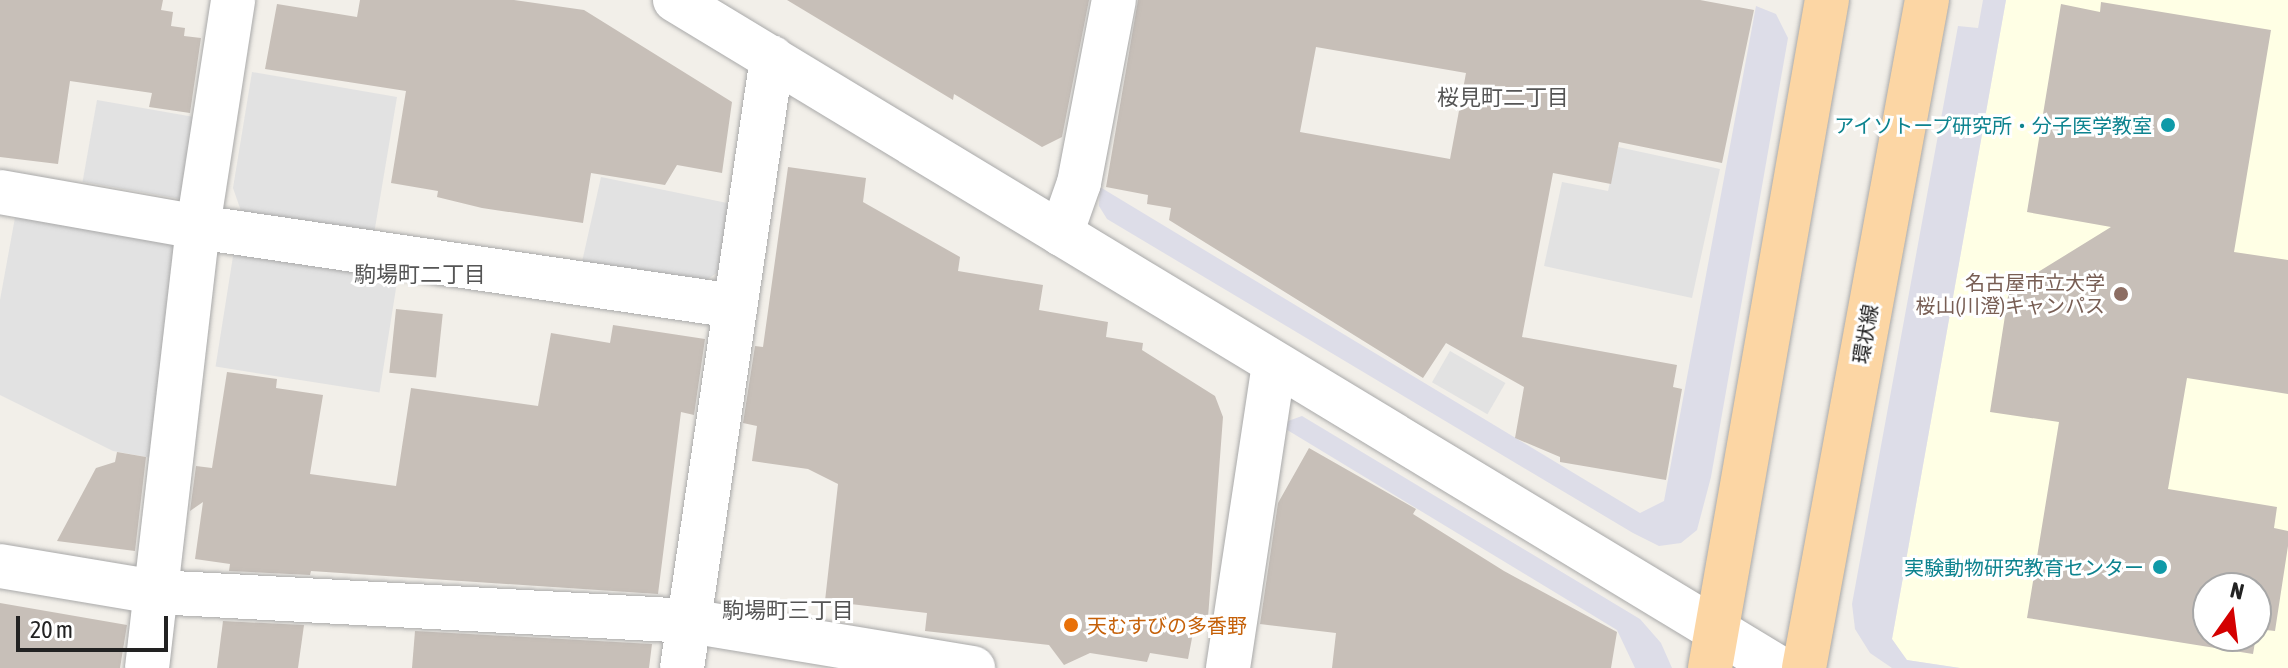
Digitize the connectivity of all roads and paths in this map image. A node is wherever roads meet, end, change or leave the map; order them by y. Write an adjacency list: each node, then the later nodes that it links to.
1 (233, 0): 8 (street)
2 (675, 0): 6 (street)
3 (1114, 0): 9 (street)
4 (1827, 0): 15 (main road)
5 (1927, 0): 21 (main road, 環状線)
6 (772, 58): 9 (street); 10 (street)
7 (0, 192): 8 (street)
8 (198, 227): 10 (street); 13 (street)
9 (1061, 234): 11 (street)
10 (734, 306): 14 (street)
11 (1274, 364): 15 (street); 19 (street)
12 (0, 566): 13 (street)
13 (156, 592): 14 (street); 16 (street)
14 (689, 621): 17 (street); 18 (street)
15 (1712, 648): 20 (street)
16 (147, 668)
17 (682, 668)
18 (973, 668)
19 (1228, 668)
20 (1779, 668)
21 (1804, 668)

